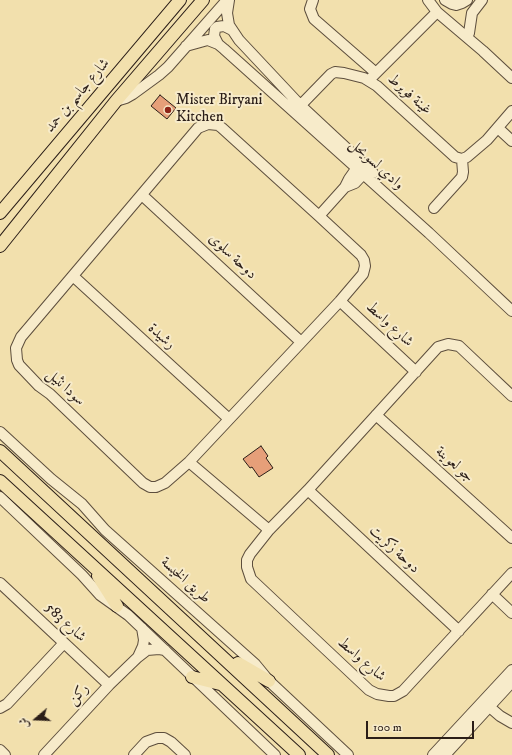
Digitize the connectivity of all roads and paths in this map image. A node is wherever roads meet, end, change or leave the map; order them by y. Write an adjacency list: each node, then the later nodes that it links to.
1 (180, 0): 25 (main road, شارع جاسم بن حمد)
2 (203, 0): 16 (main road)
3 (228, 0): 10 (street, وادي لسويحل); 13 (street)
4 (313, 0): 14 (street)
5 (428, 0): 9 (street)
6 (445, 0): 7 (street)
7 (466, 0)
8 (482, 0): 11 (street)
9 (437, 12): 11 (street); 14 (street)
10 (232, 30): 12 (street); 17 (street, وادي لسويحل)
11 (467, 37): 15 (street)
12 (218, 44): 13 (street); 17 (street, وادي لسويحل)
13 (186, 46): 16 (street)
14 (373, 77): 17 (street, غينة فويرط); 21 (street, غينة فويرط)
15 (512, 78)
16 (116, 101): 27 (main road)
17 (298, 108): 22 (street, وادي لسويحل)
18 (512, 112): 19 (street)
19 (498, 128): 20 (street); 21 (street)
20 (512, 141)
21 (462, 159): 24 (street)
22 (363, 168): 26 (street); 30 (street, وادي لسويحل); 31 (street, وادي لسويحل)
23 (142, 195): 26 (street, سودا نثيل); 28 (street, سودا نثيل); 32 (street, دوحة سلوى)
24 (434, 208)
25 (0, 213)
26 (319, 216): 29 (street, سودا نثيل)
27 (0, 246)
28 (73, 276): 36 (street, رشيدة); 40 (street, سودا نثيل)
29 (340, 301): 32 (street, سودا نثيل); 33 (street, شارع واسط)
30 (512, 302)
31 (512, 311)
32 (301, 342): 36 (street, سودا نثيل)
33 (416, 372): 34 (street, شارع واسط); 35 (street, شارع واسط)
34 (512, 396)
35 (376, 415): 43 (street, شارع واسط); 46 (street, جو لعوينة)
36 (229, 419): 40 (street, سودا نثيل)
37 (0, 432): 61 (street, طريق الخيسة)
38 (0, 451): 42 (main road, طريق الخيسة)
39 (0, 462): 42 (main road)
40 (189, 462): 45 (street)
41 (0, 481): 47 (main road)
42 (42, 490): 57 (main road, طريق الخيسة)
43 (308, 490): 45 (street, شارع واسط); 54 (street, دوحة زكريت)
44 (0, 497): 51 (street)
45 (269, 530): 54 (street, شارع واسط)
46 (512, 538)
47 (89, 561): 51 (main road); 64 (main road)
48 (512, 573): 50 (street, شارع واسط)
49 (0, 582): 55 (street, شارع 583)
50 (492, 594): 52 (street); 54 (street, شارع واسط)
51 (117, 606): 53 (street)
52 (512, 613)
53 (142, 628): 56 (street); 58 (street, ركن)
54 (459, 631)
55 (64, 643): 63 (street, شارع 583); 66 (street)
56 (165, 650): 58 (street, ركن); 60 (street)
57 (219, 653): 61 (main road); 75 (main road, طريق الخيسة)
58 (138, 657): 63 (street, ركن)
59 (512, 670): 65 (street)
60 (192, 677): 64 (main road); 73 (street)
61 (270, 681): 76 (street, طريق الخيسة)
62 (512, 682): 65 (street)
63 (109, 685): 70 (street, ركن)
64 (222, 685): 74 (main road)
65 (488, 701): 67 (street); 77 (street); 78 (street)
66 (0, 708)
67 (511, 722)
68 (0, 750): 69 (street)
69 (5, 755)
70 (44, 755)
71 (134, 755): 72 (street)
72 (185, 755)
73 (275, 755)
74 (299, 755)
75 (328, 755)
76 (348, 755)
77 (433, 755)
78 (445, 755)

